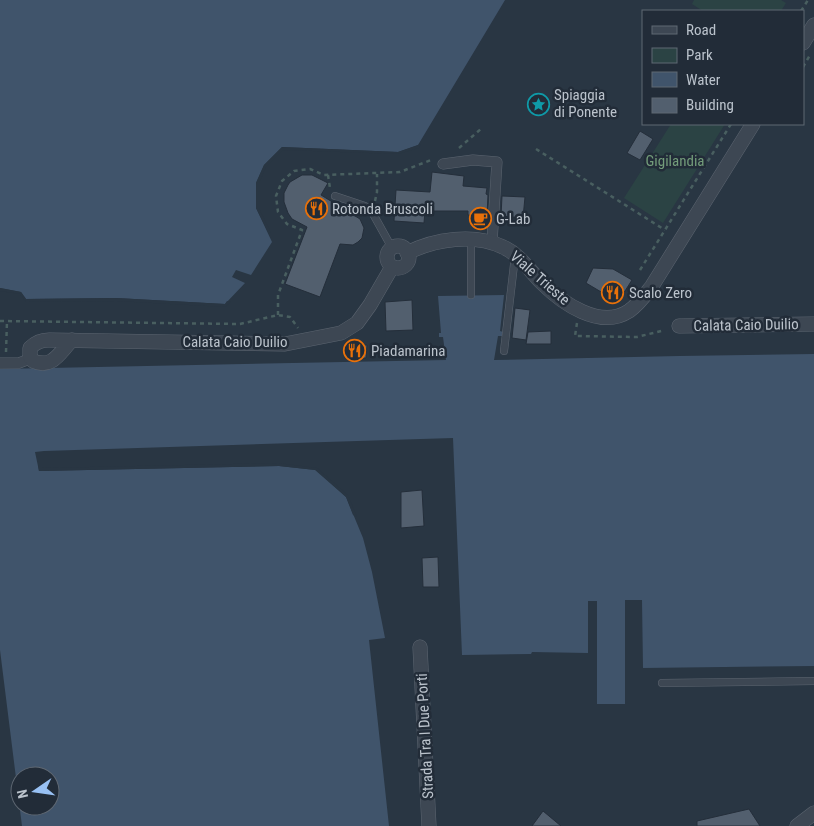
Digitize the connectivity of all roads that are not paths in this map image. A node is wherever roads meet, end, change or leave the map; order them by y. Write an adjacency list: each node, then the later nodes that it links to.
1 (814, 25): 2 (street)
2 (804, 41)
3 (752, 125): 10 (street, Viale Trieste)
4 (443, 164): 7 (street)
5 (334, 196): 8 (lane)
6 (471, 240): 7 (street, Viale Trieste); 9 (street, Viale Trieste); 12 (lane)
7 (492, 242): 10 (street, Viale Trieste)
8 (392, 248): 9 (street); 11 (street)
9 (407, 253): 11 (street, Viale Trieste)
10 (515, 255): 16 (lane)
11 (392, 267): 15 (street, Calata Caio Duilio)
12 (471, 295)
13 (814, 324): 14 (street, Calata Caio Duilio)
14 (679, 326)
15 (72, 340): 17 (street); 17 (street, Calata Caio Duilio)
16 (504, 351)
17 (32, 358): 18 (street)
18 (3, 363)
19 (420, 647): 23 (street, Strada Tra I Due Porti)
20 (814, 681): 21 (lane)
21 (662, 683)
22 (814, 813): 24 (street)
23 (429, 826)
24 (797, 826)

